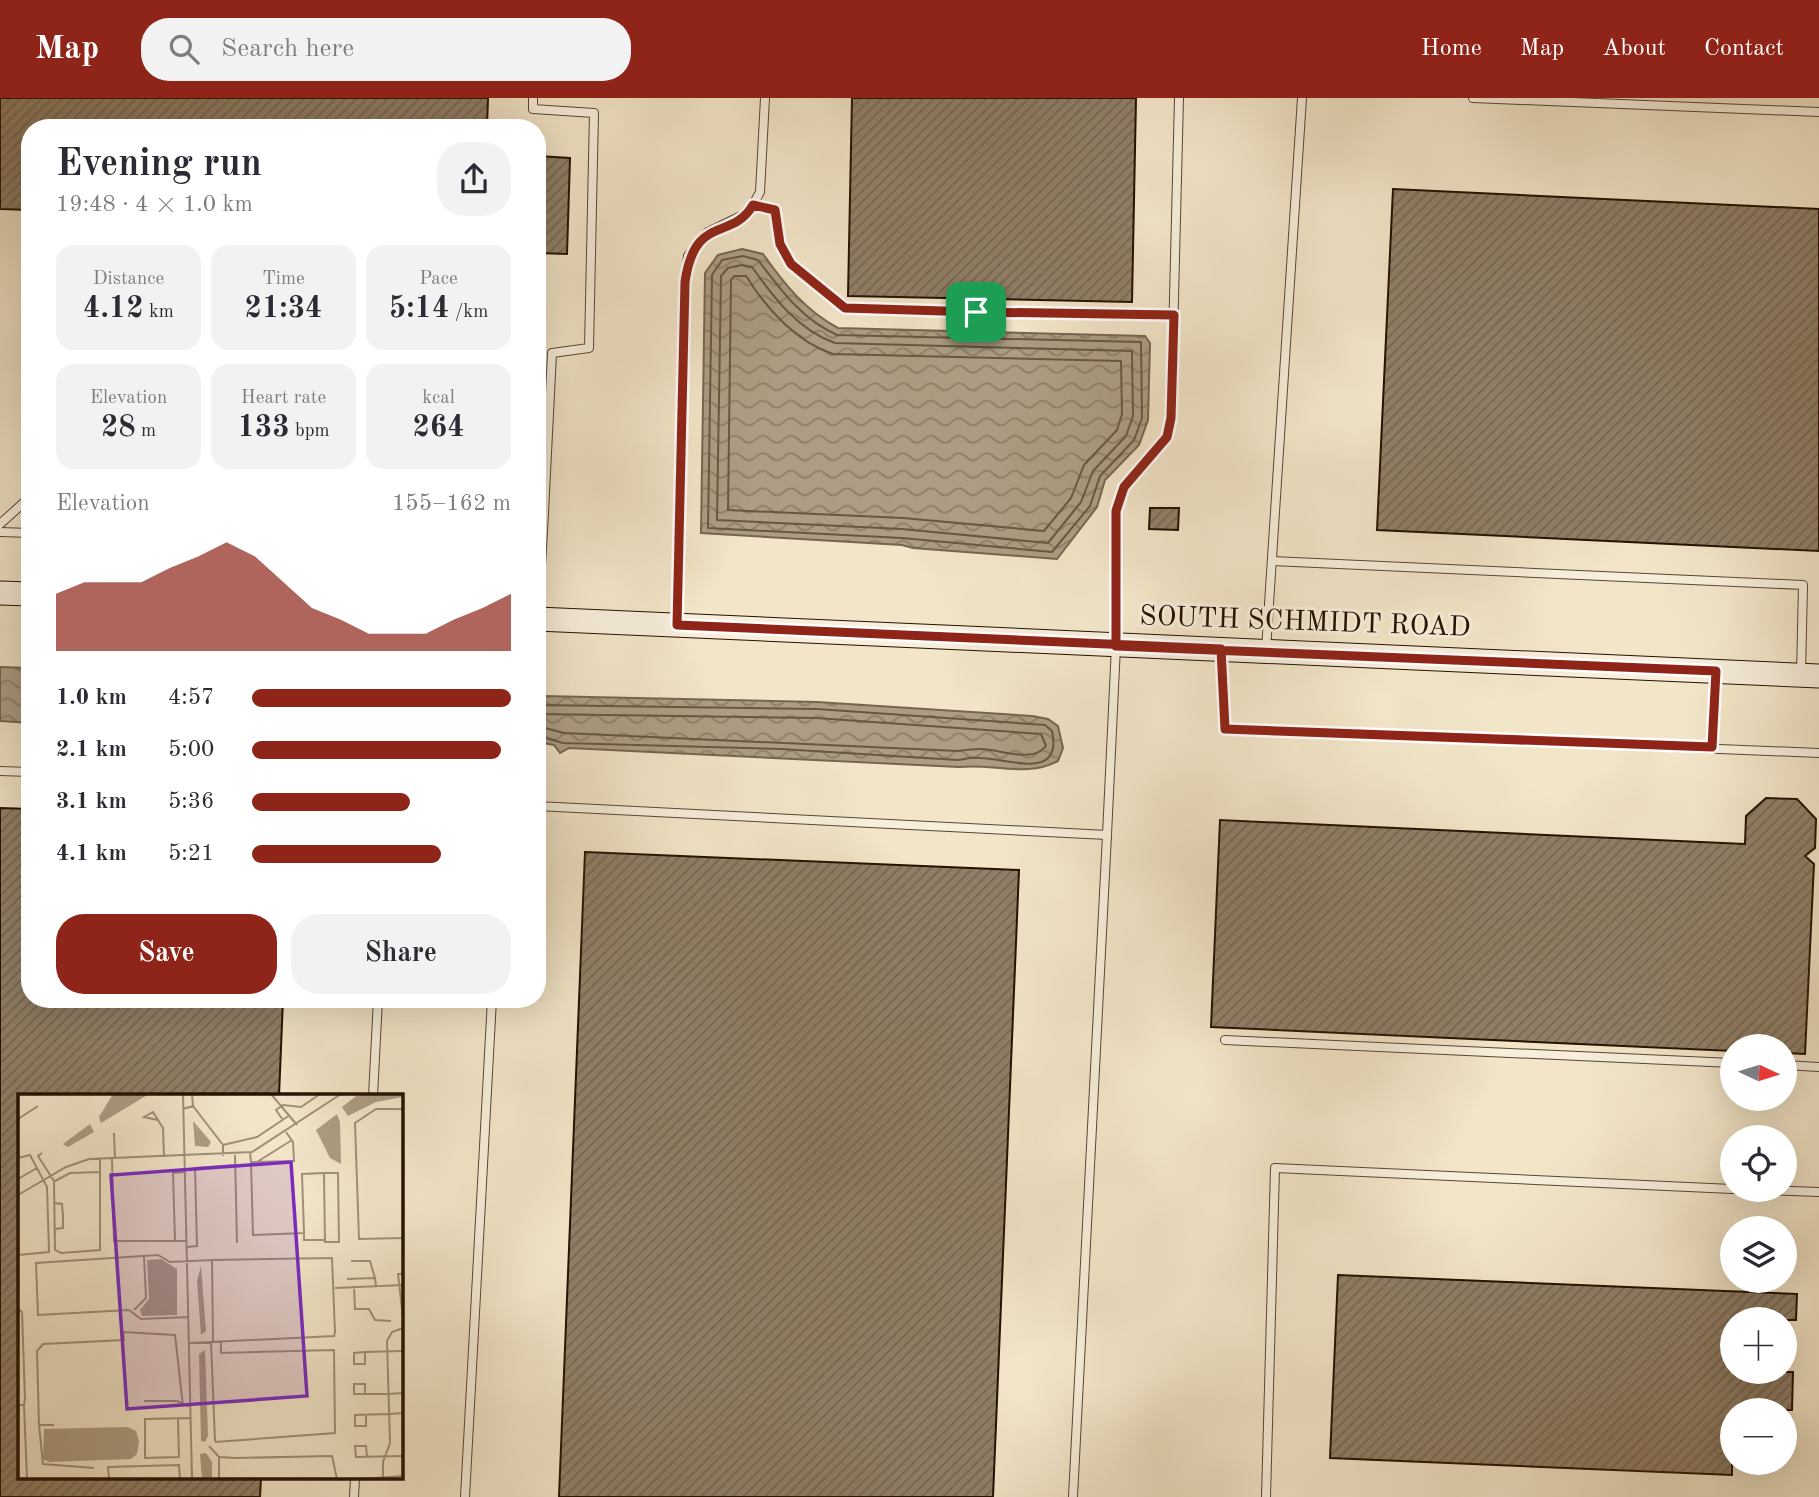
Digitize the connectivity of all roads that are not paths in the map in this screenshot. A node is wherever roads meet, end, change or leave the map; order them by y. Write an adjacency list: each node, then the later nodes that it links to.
1 (533, 98): 9 (lane)
2 (765, 98): 7 (lane)
3 (1178, 98): 8 (lane)
4 (1302, 98): 14 (lane)
5 (1473, 98): 6 (lane)
6 (1819, 112)
7 (753, 205): 8 (lane); 18 (lane)
8 (1174, 315): 19 (lane)
9 (546, 432)
10 (21, 505): 11 (lane)
11 (0, 524)
12 (0, 532): 13 (lane)
13 (21, 533)
14 (1272, 561): 21 (lane); 23 (lane)
15 (0, 593): 16 (street)
16 (21, 594)
17 (546, 619): 18 (street, SOUTH SCHMIDT ROAD)
18 (677, 625): 19 (street, SOUTH SCHMIDT ROAD)
19 (1116, 646): 20 (street, SOUTH SCHMIDT ROAD); 29 (lane)
20 (1221, 649): 21 (street, SOUTH SCHMIDT ROAD); 24 (lane)
21 (1266, 650): 22 (street, SOUTH SCHMIDT ROAD)
22 (1716, 671): 23 (street, SOUTH SCHMIDT ROAD); 24 (lane)
23 (1810, 675)
24 (1712, 747): 25 (lane)
25 (1819, 752)
26 (0, 771): 27 (lane)
27 (21, 772)
28 (546, 806): 29 (lane)
29 (1107, 835): 41 (lane)
30 (377, 1008): 36 (lane)
31 (492, 1008): 40 (lane)
32 (1225, 1040): 33 (lane)
33 (1720, 1062)
34 (1797, 1066): 35 (lane)
35 (1819, 1067)
36 (373, 1094)
37 (1720, 1188): 42 (lane)
38 (1797, 1191): 39 (lane)
39 (1819, 1192)
40 (465, 1497)
41 (1073, 1497)
42 (1266, 1497)

